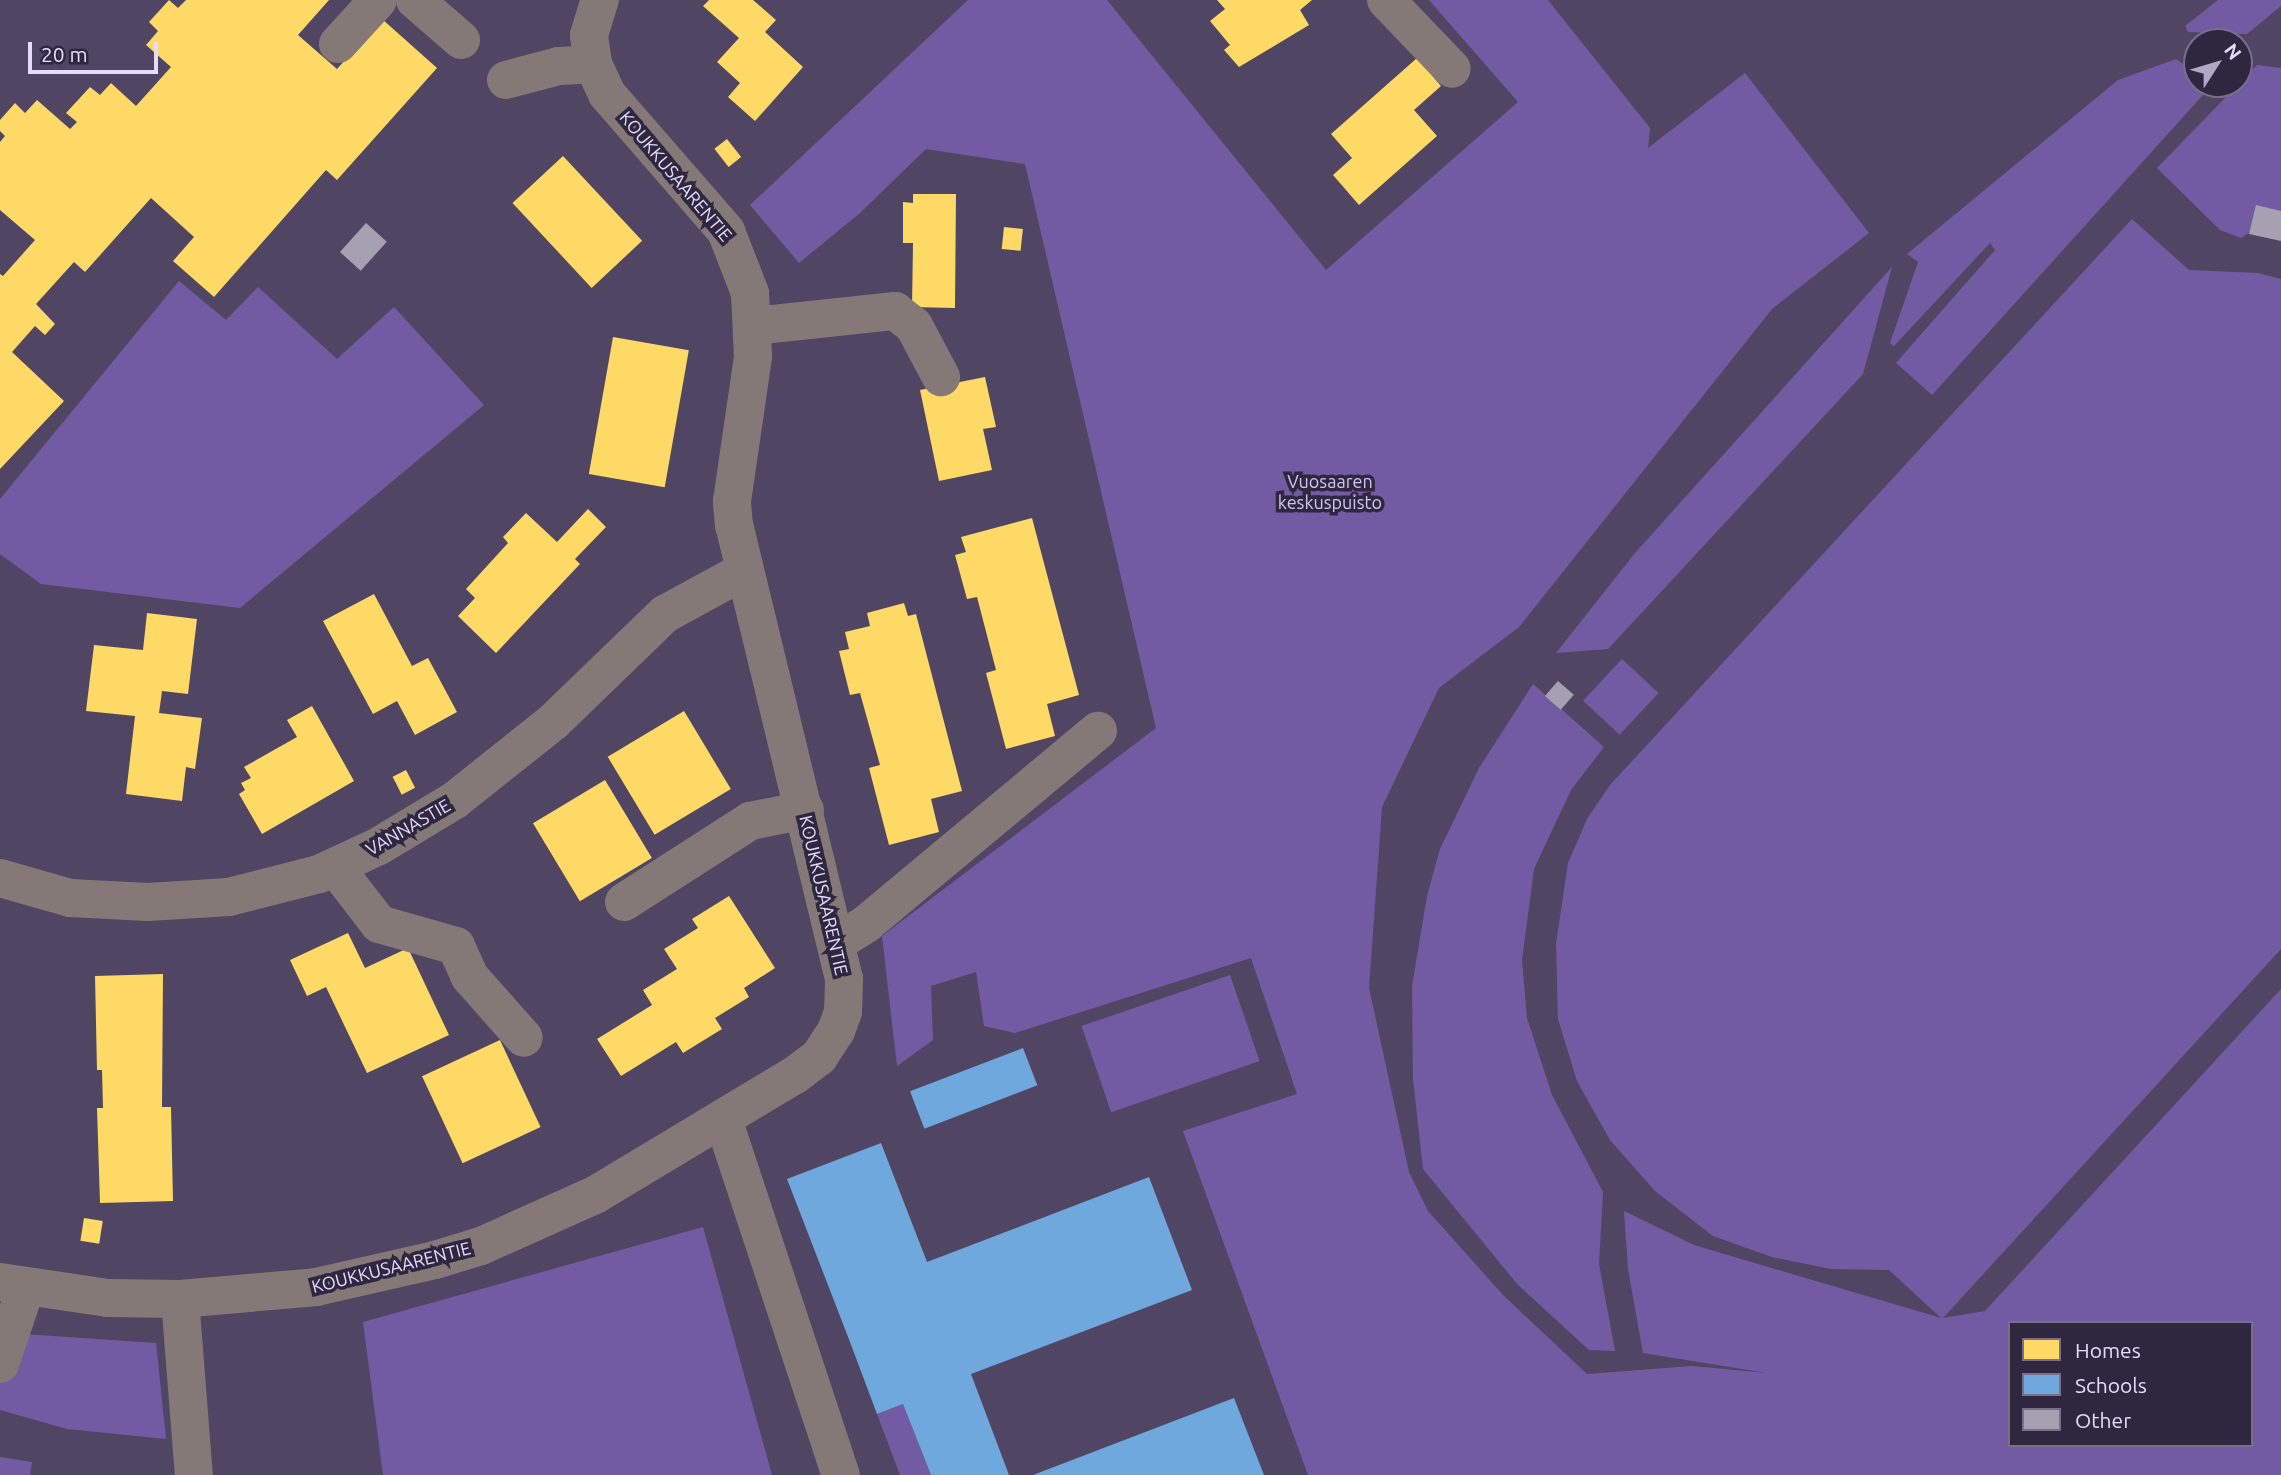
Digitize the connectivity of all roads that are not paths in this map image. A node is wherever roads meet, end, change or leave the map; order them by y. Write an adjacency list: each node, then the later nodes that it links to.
1 (378, 0): 6 (street)
2 (415, 0): 5 (street)
3 (600, 0): 7 (street, KOUKKUSAARENTIE)
4 (1386, 0): 8 (street)
5 (461, 40)
6 (338, 44)
7 (593, 64): 9 (street); 10 (street, KOUKKUSAARENTIE)
8 (1452, 69)
9 (506, 80)
10 (754, 326): 11 (street); 12 (street, KOUKKUSAARENTIE)
11 (941, 377)
12 (744, 571): 14 (street, KOUKKUSAARENTIE); 15 (street, VANNASTIE)
13 (1098, 731): 18 (street)
14 (805, 810): 17 (street); 18 (street, KOUKKUSAARENTIE)
15 (335, 867): 16 (street, VANNASTIE); 19 (street)
16 (0, 878)
17 (624, 902)
18 (836, 943): 20 (street, KOUKKUSAARENTIE)
19 (524, 1038)
20 (723, 1119): 22 (street, KOUKKUSAARENTIE); 25 (street)
21 (14, 1296): 22 (street, KOUKKUSAARENTIE); 23 (street)
22 (181, 1316): 24 (street)
23 (0, 1364)
24 (194, 1475)
25 (841, 1475)

